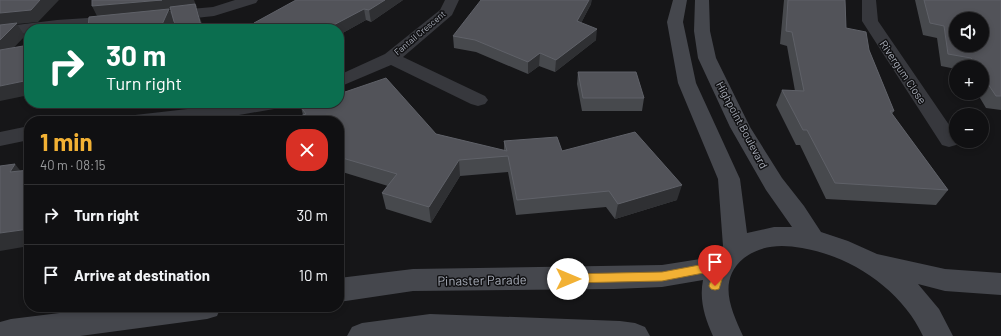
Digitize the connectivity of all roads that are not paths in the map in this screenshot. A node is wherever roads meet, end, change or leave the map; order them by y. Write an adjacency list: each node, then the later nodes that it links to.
1 (251, 0): 6 (street)
2 (452, 0): 11 (street, Fantail Crescent)
3 (680, 0): 20 (street)
4 (702, 0): 19 (street, Highpoint Boulevard)
5 (869, 0): 18 (street, Rivergum Close)
6 (152, 18)
7 (129, 20): 8 (street)
8 (71, 24)
9 (24, 29): 10 (street)
10 (0, 32)
11 (391, 58): 12 (street, Fantail Crescent); 13 (street)
12 (344, 80)
13 (478, 100)
14 (245, 108): 15 (street)
15 (183, 116)
16 (24, 134): 17 (street)
17 (0, 139)
18 (949, 140)
19 (812, 239): 20 (street, Pinaster Parade); 21 (street, Pinaster Parade)
20 (728, 257): 23 (street, Pinaster Parade); 28 (street)
21 (870, 262): 22 (street); 29 (street)
22 (1001, 284)
23 (344, 289)
24 (168, 312): 25 (street)
25 (0, 335)
26 (362, 336): 27 (street)
27 (635, 336)
28 (728, 336)
29 (938, 336)

